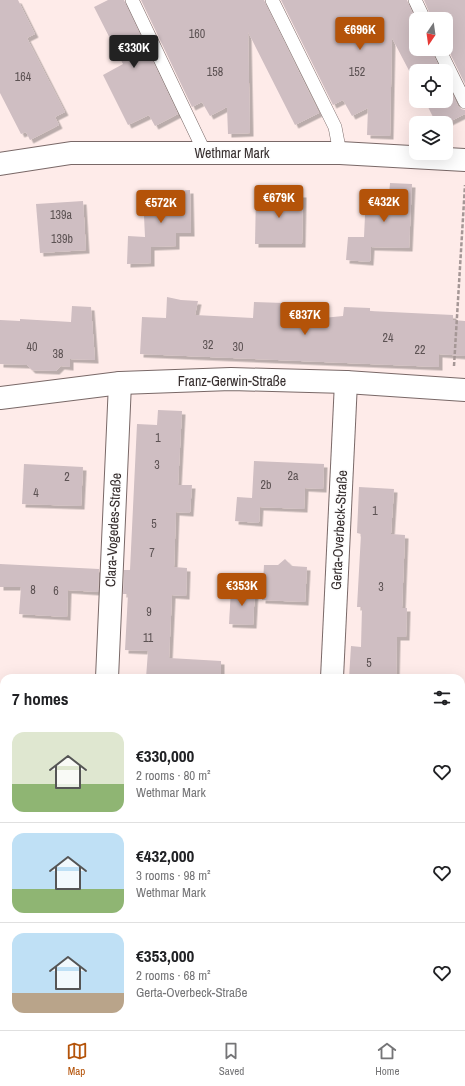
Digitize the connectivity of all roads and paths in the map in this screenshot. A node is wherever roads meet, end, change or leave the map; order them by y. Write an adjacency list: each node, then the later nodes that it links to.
1 (132, 0): 7 (lane)
2 (272, 0): 8 (lane)
3 (415, 0): 4 (lane)
4 (421, 12)
5 (442, 56): 6 (lane)
6 (465, 102)
7 (205, 153): 8 (street, Wethmar Mark); 10 (street, Wethmar Mark)
8 (340, 153): 9 (street, Wethmar Mark)
9 (465, 160)
10 (0, 164)
11 (465, 180): 14 (path)
12 (346, 382): 13 (street, Franz-Gerwin-Straße); 14 (street, Franz-Gerwin-Straße); 17 (street, Gerta-Overbeck-Straße)
13 (120, 383): 15 (street, Franz-Gerwin-Straße); 16 (street, Clara-Vogedes-Straße)
14 (459, 390)
15 (0, 398)
16 (107, 674)
17 (332, 674)

